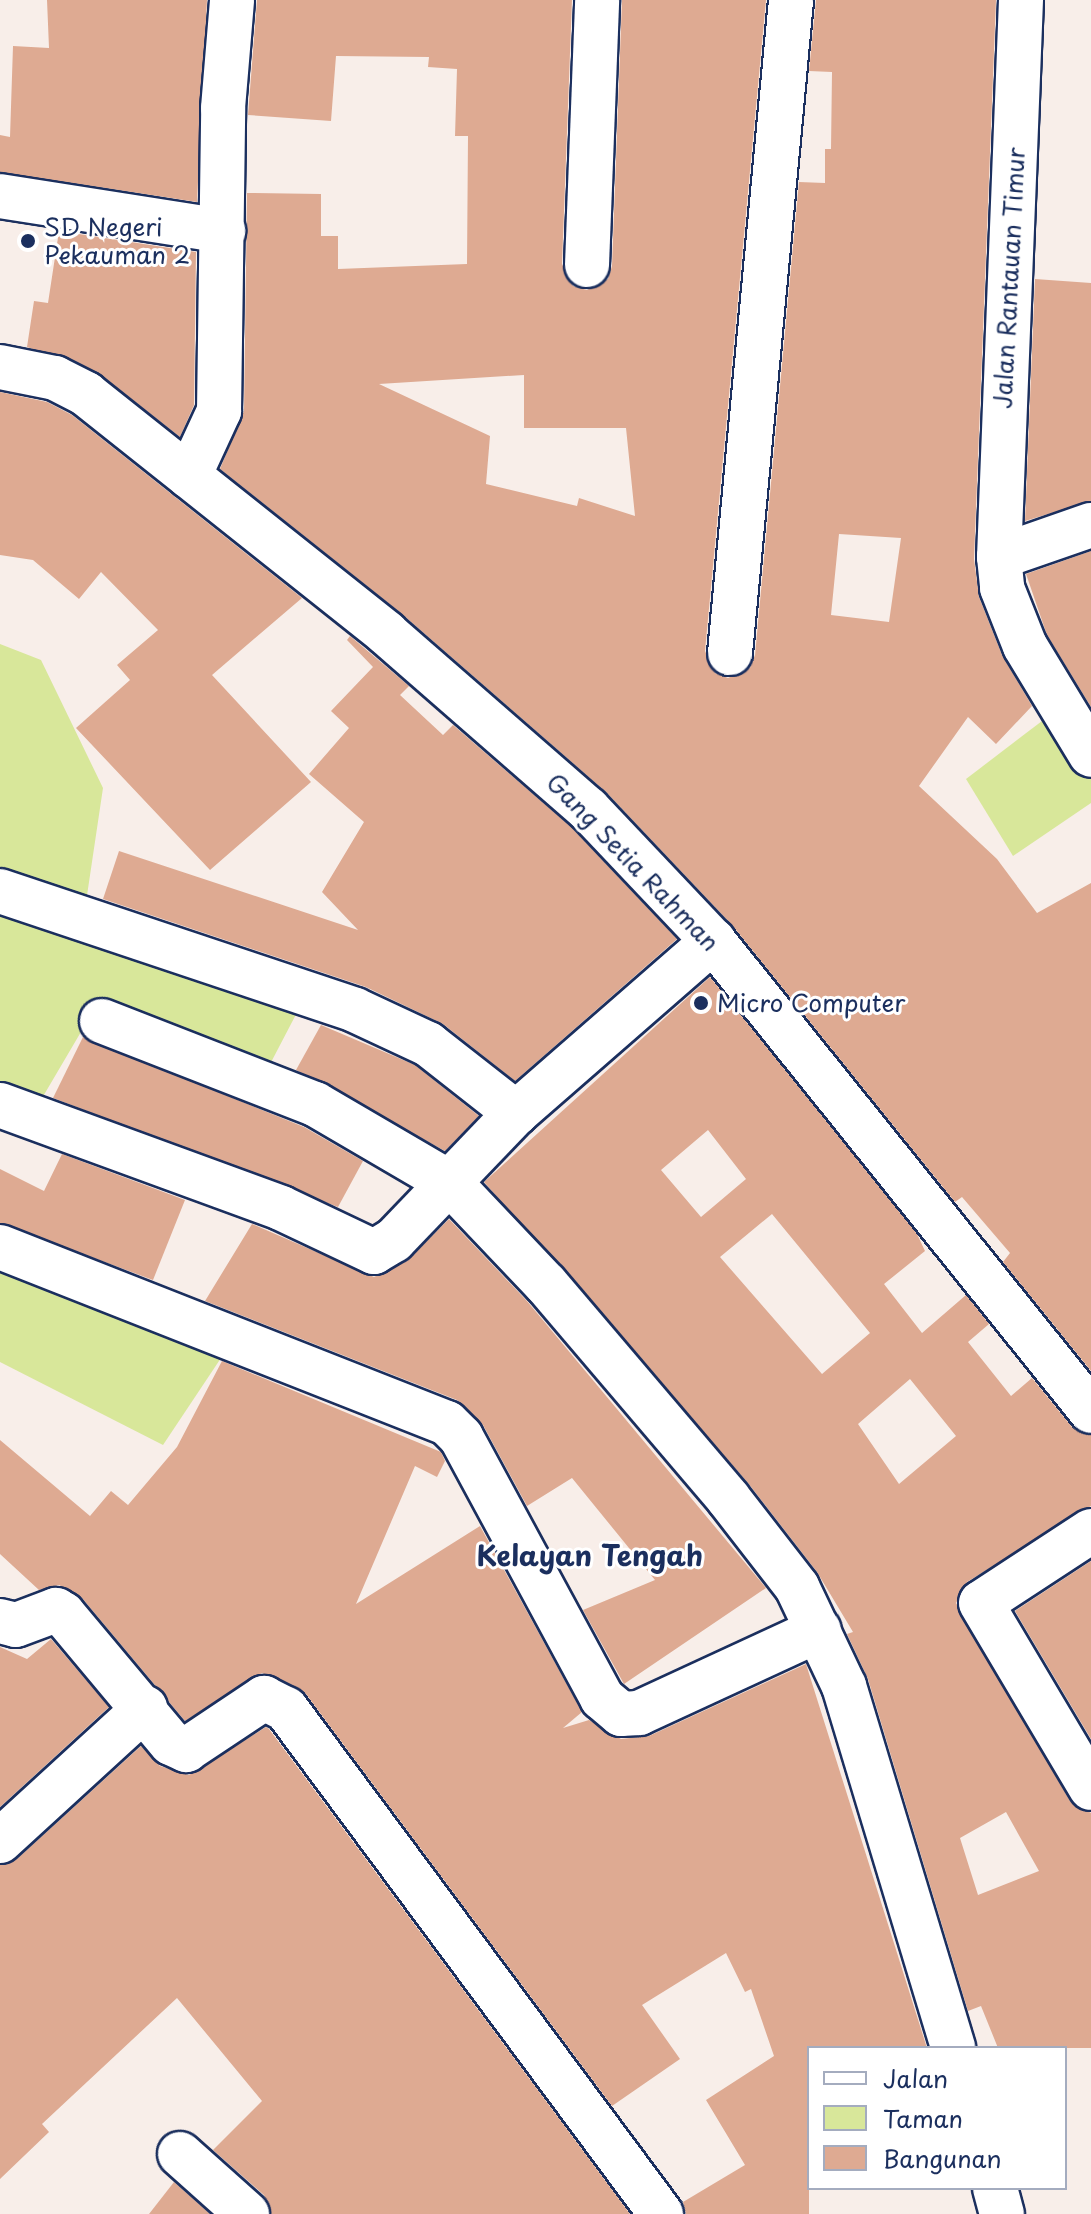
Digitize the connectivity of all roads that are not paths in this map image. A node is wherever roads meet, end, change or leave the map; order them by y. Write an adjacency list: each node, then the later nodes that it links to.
1 (232, 0): 6 (street)
2 (597, 0): 7 (street)
3 (791, 0): 12 (street)
4 (1021, 0): 11 (street, Jalan Rantauan Timur)
5 (0, 196): 6 (street)
6 (223, 231): 9 (street)
7 (587, 265)
8 (0, 367): 9 (street, Gang Setia Rahman)
9 (189, 476): 15 (street, Gang Setia Rahman)
10 (1091, 525): 11 (street)
11 (999, 557): 13 (street, Jalan Rantauan Timur)
12 (730, 653)
13 (1091, 755)
14 (0, 891): 18 (street)
15 (713, 941): 18 (street); 21 (street, Gang Setia Rahman)
16 (102, 1021): 19 (street)
17 (0, 1105): 19 (street)
18 (516, 1113): 19 (street)
19 (450, 1183): 24 (street)
20 (0, 1247): 24 (street)
21 (1091, 1411)
22 (1091, 1531): 26 (street)
23 (0, 1621): 25 (street)
24 (819, 1630): 28 (street)
25 (145, 1708): 27 (street); 32 (street)
26 (1091, 1788)
27 (0, 1841)
28 (952, 2046)
29 (180, 2154): 31 (street)
30 (996, 2190): 33 (street)
31 (247, 2214)
32 (661, 2214)
33 (1002, 2214)

